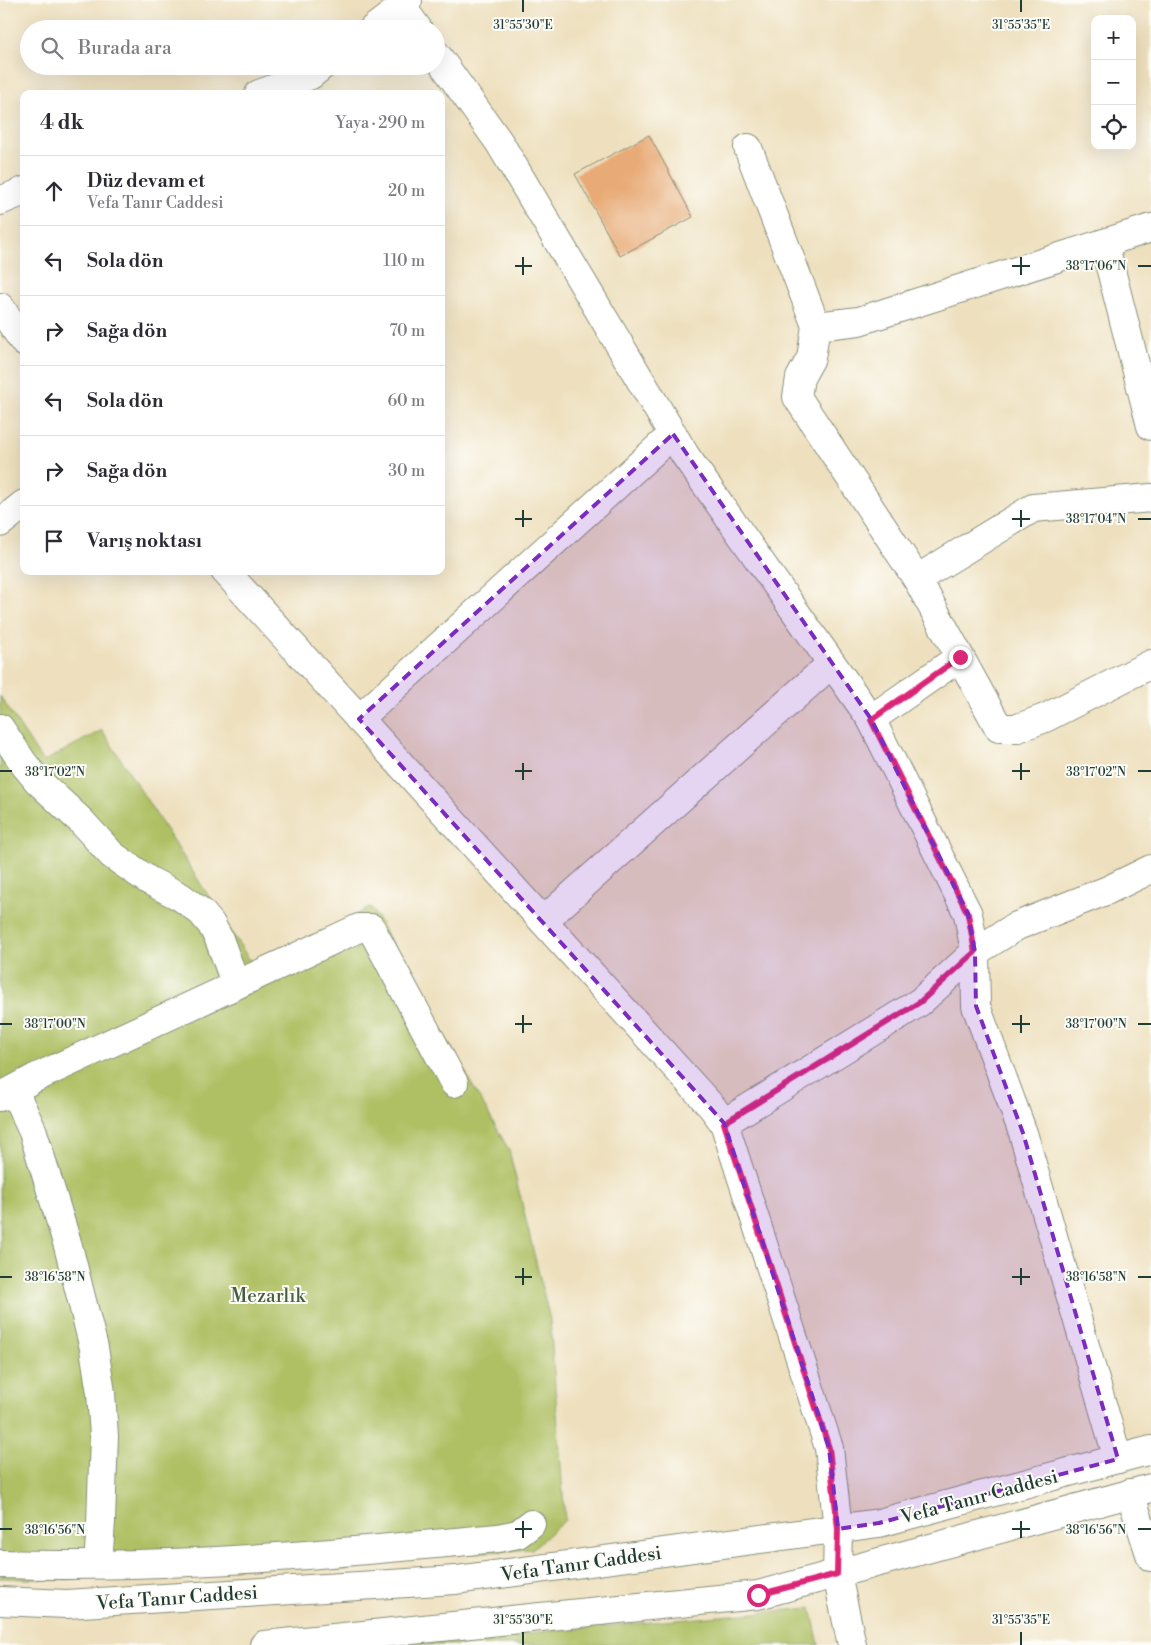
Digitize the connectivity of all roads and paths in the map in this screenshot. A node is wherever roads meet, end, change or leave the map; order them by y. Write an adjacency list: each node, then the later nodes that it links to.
1 (403, 2): 2 (street); 3 (street)
2 (383, 20)
3 (413, 20)
4 (445, 67): 16 (street)
5 (311, 75): 6 (street)
6 (270, 90)
7 (748, 148): 13 (street)
8 (20, 193): 9 (street)
9 (0, 201)
10 (1151, 228): 11 (street)
11 (1104, 243): 13 (street); 15 (street)
12 (0, 307): 14 (street)
13 (816, 326): 21 (street)
14 (20, 336)
15 (1151, 426)
16 (673, 434): 23 (street); 25 (street)
17 (1151, 498): 21 (street)
18 (20, 507): 19 (street)
19 (0, 523)
20 (229, 575): 25 (street)
21 (917, 579): 22 (street)
22 (960, 657): 24 (street); 26 (street)
23 (831, 664): 26 (street); 29 (street)
24 (1151, 664)
25 (359, 719): 29 (street)
26 (871, 720): 30 (street)
27 (0, 728): 31 (street)
28 (1151, 869): 30 (street)
29 (543, 921): 34 (street)
30 (975, 952): 34 (street); 36 (street)
31 (236, 985): 32 (street); 33 (street)
32 (454, 1083)
33 (7, 1094): 42 (street)
34 (724, 1123): 39 (street)
35 (1151, 1450): 36 (street, Vefa Tanır Caddesi)
36 (1118, 1459): 39 (street, Vefa Tanır Caddesi)
37 (1140, 1490): 40 (street); 43 (street, Vefa Tanır Caddesi)
38 (531, 1524): 42 (street)
39 (838, 1529): 43 (street); 44 (street, Vefa Tanır Caddesi)
40 (1151, 1557)
41 (0, 1564): 42 (street)
42 (98, 1564)
43 (837, 1574): 45 (street, Vefa Tanır Caddesi); 46 (street)
44 (0, 1602)
45 (264, 1645)
46 (852, 1645)

